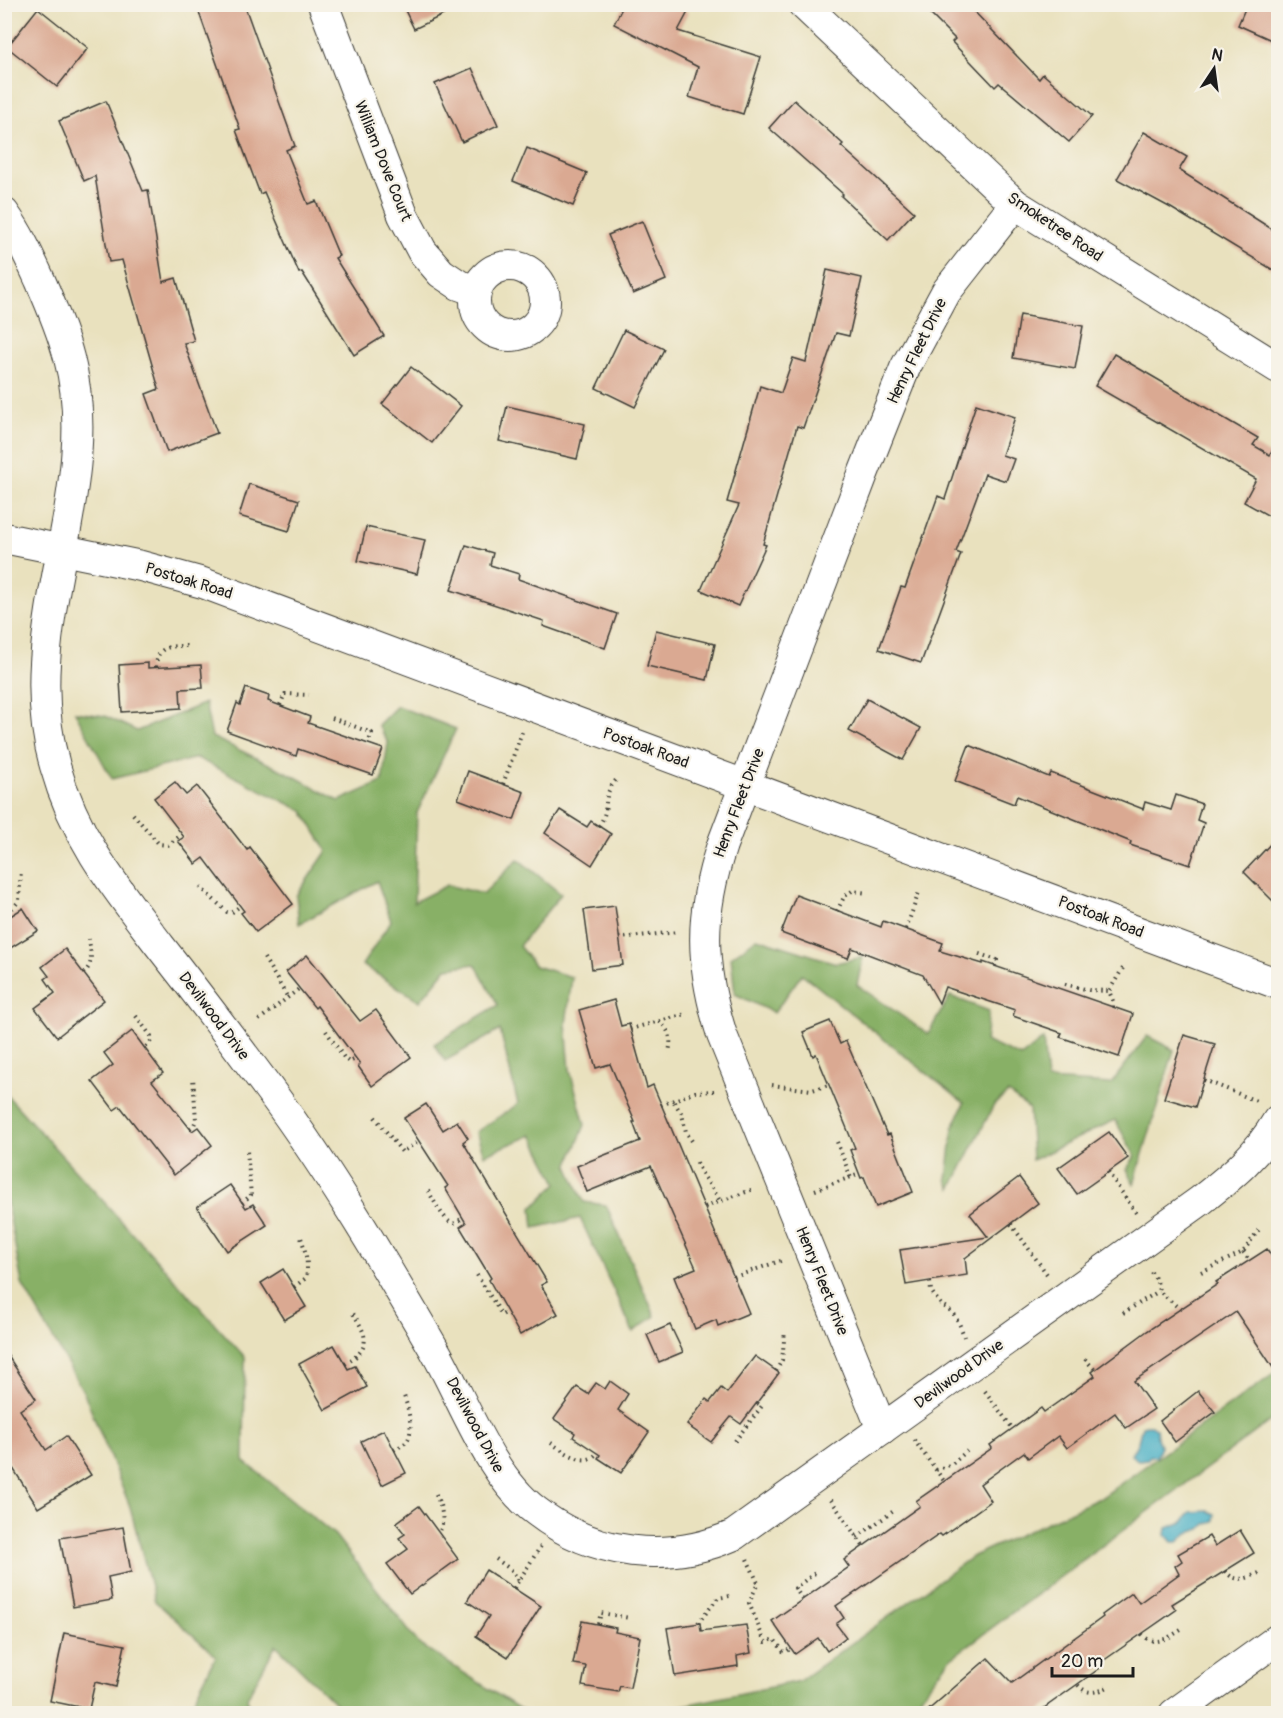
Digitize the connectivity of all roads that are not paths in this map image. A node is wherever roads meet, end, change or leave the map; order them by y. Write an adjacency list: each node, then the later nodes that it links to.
1 (323, 4): 5 (street, William Dove Court)
2 (803, 4): 3 (street, Smoketree Road)
3 (1015, 204): 6 (street, Smoketree Road); 9 (street, Henry Fleet Drive)
4 (4, 213): 8 (street, Devilwood Drive)
5 (476, 291)
6 (1278, 368)
7 (4, 538): 8 (street, Postoak Road)
8 (63, 549): 9 (street, Postoak Road); 12 (street, Devilwood Drive)
9 (746, 785): 10 (street, Postoak Road); 12 (street, Henry Fleet Drive)
10 (1278, 984)
11 (1273, 1113): 12 (street, Devilwood Drive)
12 (890, 1424)
13 (1278, 1639): 14 (street)
14 (1174, 1713)

